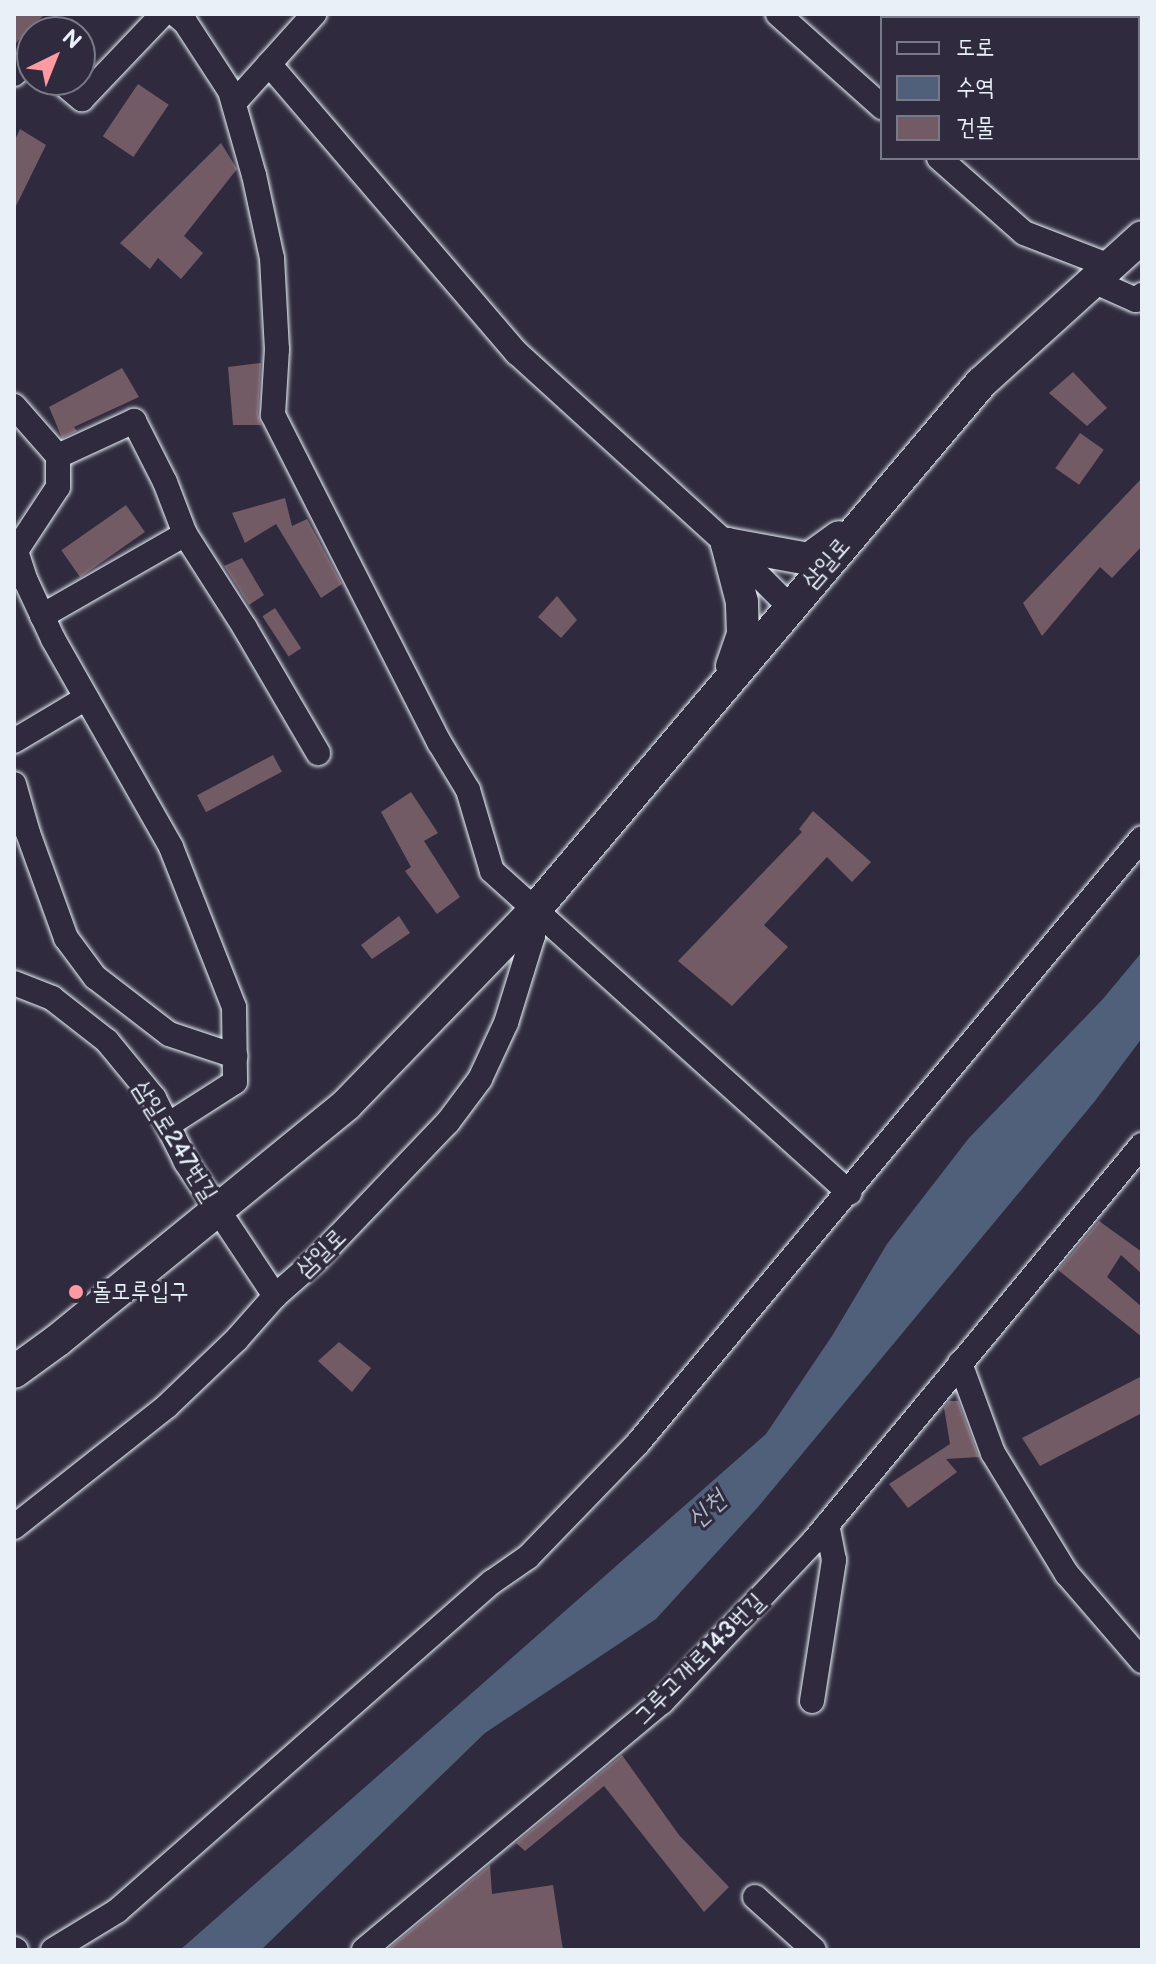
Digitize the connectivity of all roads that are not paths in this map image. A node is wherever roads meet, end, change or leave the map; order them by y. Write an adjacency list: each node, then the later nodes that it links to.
1 (163, 14): 6 (street)
2 (175, 14): 7 (street)
3 (314, 14): 5 (street)
4 (778, 14): 8 (street)
5 (269, 64): 7 (street); 17 (street)
6 (96, 84)
7 (234, 103): 26 (street)
8 (880, 105)
9 (941, 160): 11 (street)
10 (1142, 237): 11 (main road, 삼일로)
11 (1093, 278): 12 (street); 15 (main road, 삼일로)
12 (1142, 295)
13 (14, 406): 14 (street)
14 (58, 456): 16 (street); 19 (street)
15 (864, 519): 17 (main road); 18 (main road, 삼일로)
16 (185, 534): 19 (street); 23 (street)
17 (727, 544): 18 (street); 20 (main road)
18 (789, 606): 20 (main road, 삼일로)
19 (42, 616): 21 (street)
20 (727, 681): 26 (main road, 삼일로)
21 (86, 698): 22 (street); 28 (street)
22 (14, 741)
23 (318, 753)
24 (14, 784): 28 (street)
25 (1142, 838): 31 (street)
26 (534, 911): 31 (street); 32 (main road, 삼일로); 33 (street, 삼일로)
27 (14, 983): 29 (street, 삼일로247번길)
28 (235, 1056): 29 (street)
29 (168, 1125): 32 (street, 삼일로247번길)
30 (1142, 1145): 34 (street, 그루고개로143번길)
31 (849, 1193): 41 (street)
32 (218, 1211): 33 (street, 삼일로247번길); 35 (main road, 삼일로)
33 (275, 1296): 37 (street, 삼일로)
34 (960, 1363): 36 (street, 그루고개로143번길); 38 (street)
35 (14, 1372)
36 (827, 1525): 39 (street); 42 (street, 그루고개로143번길)
37 (14, 1527)
38 (1139, 1652)
39 (812, 1701)
40 (755, 1897): 43 (street)
41 (53, 1950)
42 (364, 1950)
43 (814, 1950)

